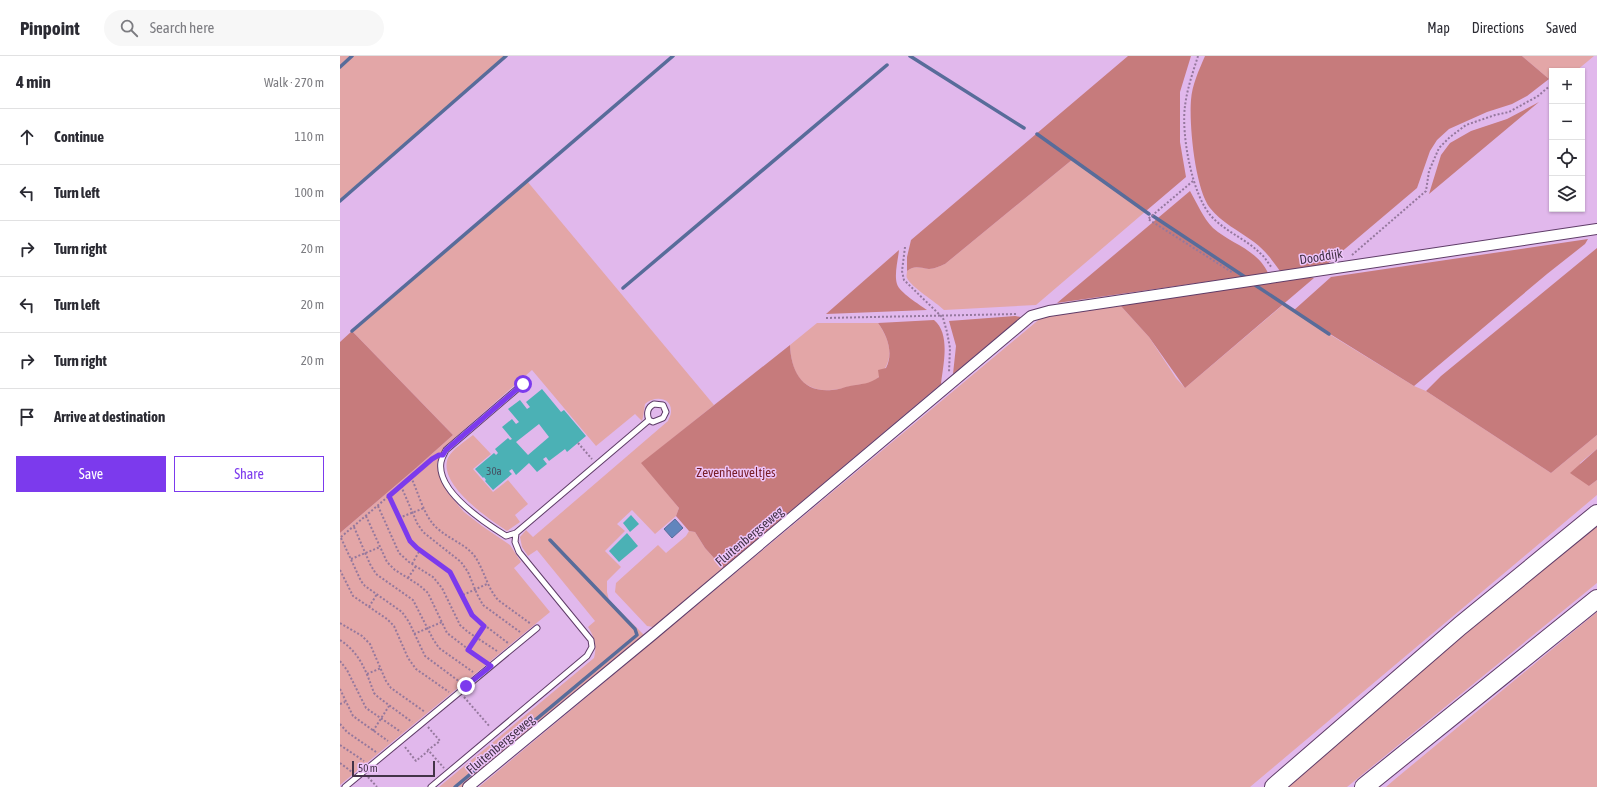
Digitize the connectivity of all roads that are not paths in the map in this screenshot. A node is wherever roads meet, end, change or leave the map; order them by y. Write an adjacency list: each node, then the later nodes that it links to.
1 (1597, 229): 2 (street, Dooddijk)
2 (1049, 311): 11 (street, Fluitenbergseweg)
3 (523, 384): 6 (lane)
4 (649, 420): 6 (lane)
5 (1597, 514): 12 (highway)
6 (516, 533): 10 (lane)
7 (1597, 599): 13 (highway)
8 (537, 628): 9 (lane)
9 (345, 787)
10 (431, 787)
11 (468, 787)
12 (1274, 787)
13 (1364, 787)

